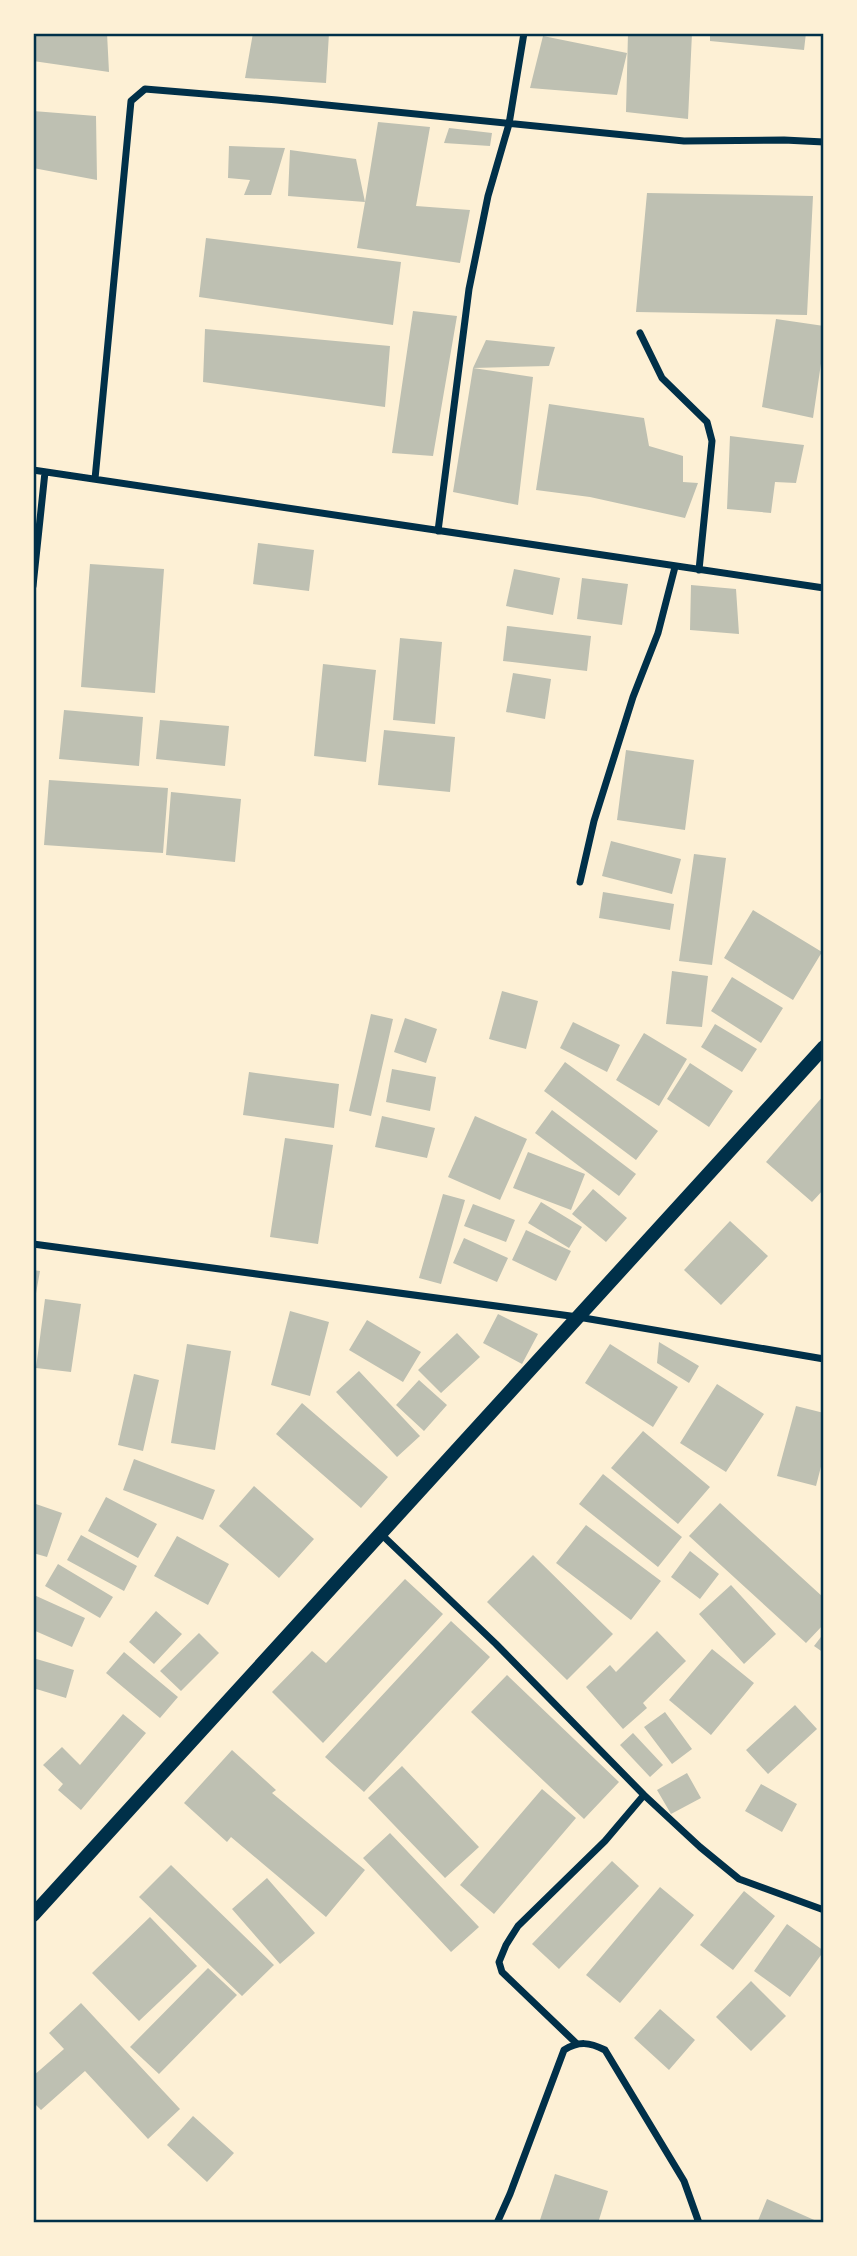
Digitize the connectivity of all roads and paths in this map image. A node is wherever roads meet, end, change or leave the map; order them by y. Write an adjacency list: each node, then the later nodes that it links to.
1 (524, 33): 2 (street)
2 (509, 124): 3 (street); 7 (street); 8 (street)
3 (824, 142)
4 (640, 333): 10 (street)
5 (33, 470): 6 (street)
6 (44, 472): 7 (street); 11 (street)
7 (94, 479): 8 (street)
8 (438, 531): 9 (street)
9 (675, 566): 10 (street); 13 (street)
10 (699, 570): 12 (street)
11 (33, 586)
12 (824, 589)
13 (580, 882)
14 (824, 1047): 16 (main road)
15 (33, 1244): 16 (street)
16 (578, 1317): 17 (street); 18 (main road)
17 (824, 1359)
18 (380, 1534): 19 (street); 21 (main road)
19 (644, 1795): 20 (street); 22 (street)
20 (824, 1910)
21 (33, 1915)
22 (576, 2043): 23 (street); 24 (street)
23 (497, 2223)
24 (699, 2223)

